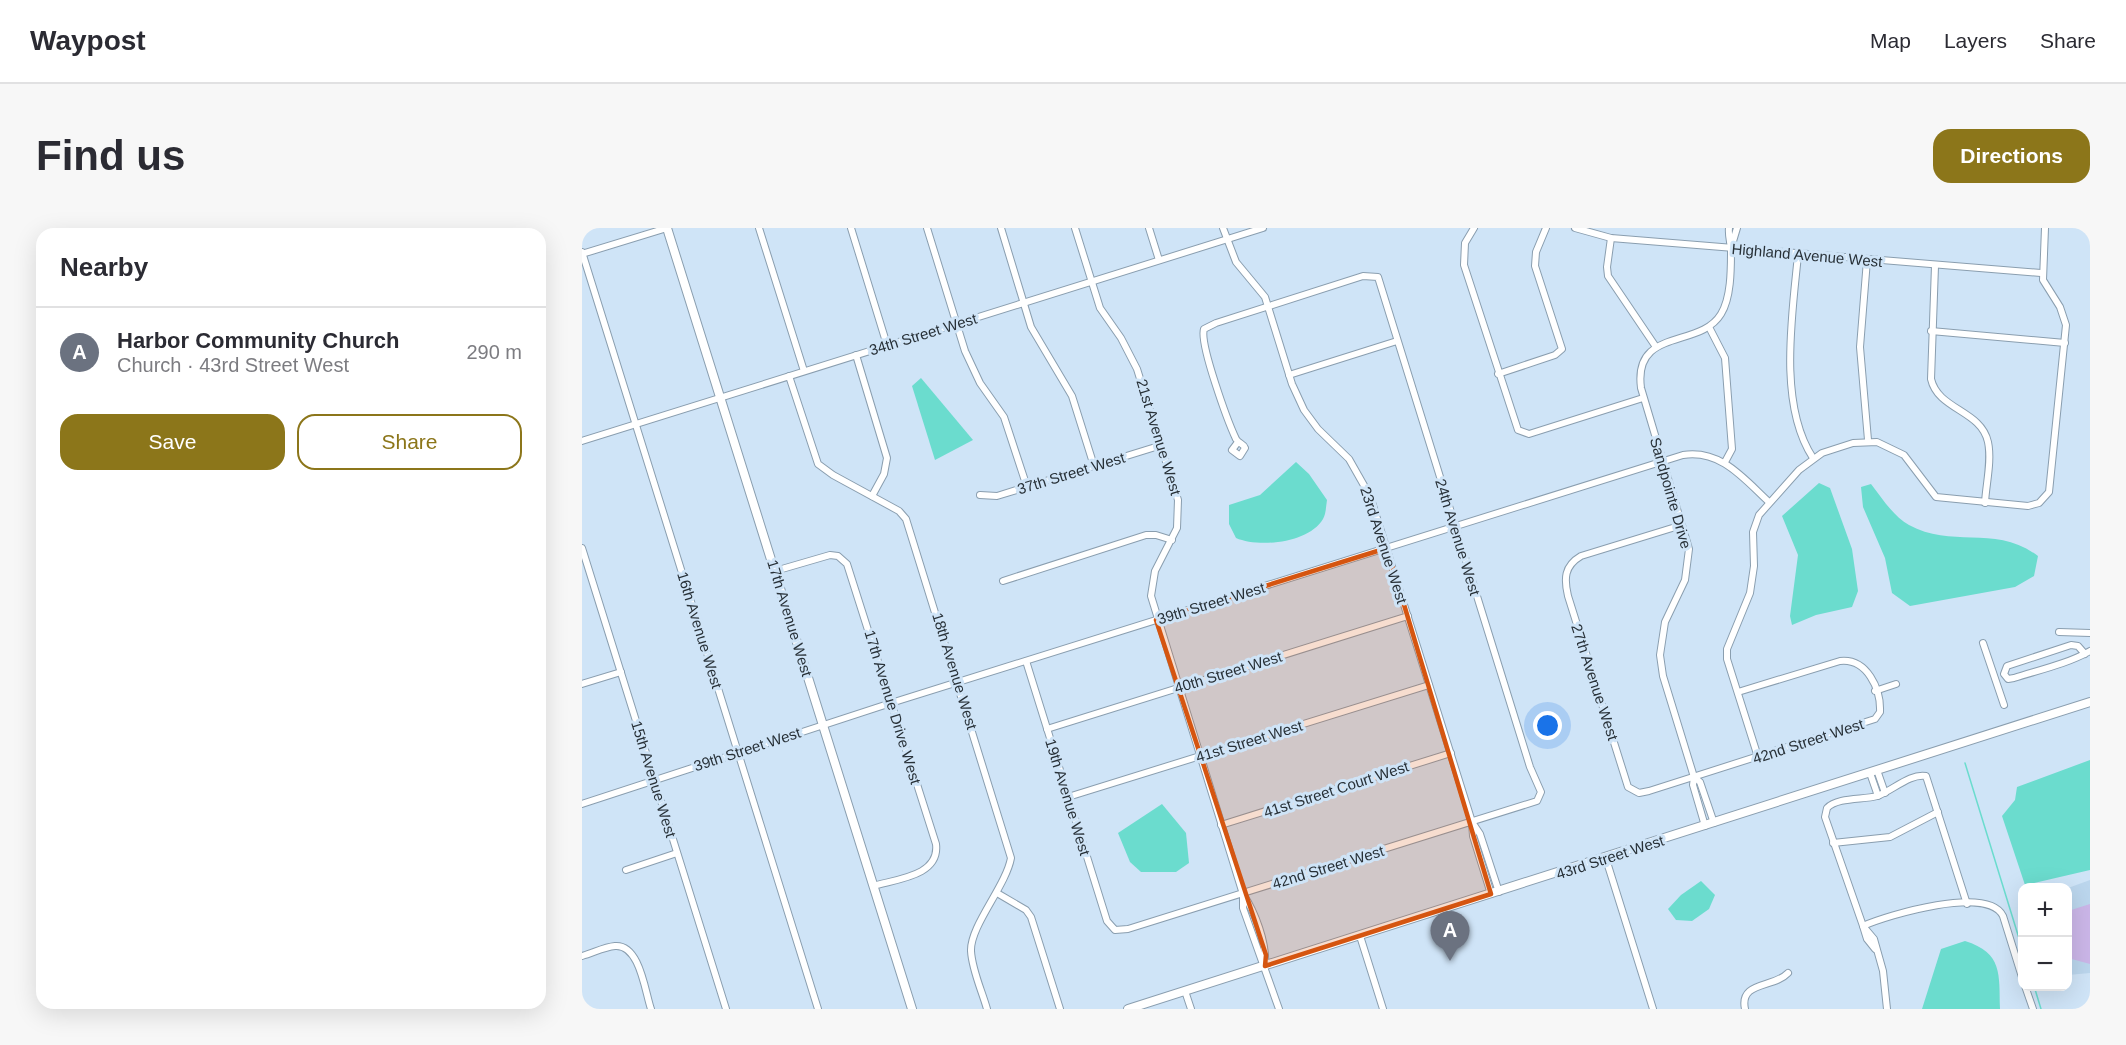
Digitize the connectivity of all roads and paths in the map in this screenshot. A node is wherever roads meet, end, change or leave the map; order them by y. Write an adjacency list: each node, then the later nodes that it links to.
1 (667, 228): 19 (street); 40 (street, 17th Avenue West)
2 (759, 228): 36 (street)
3 (851, 228): 33 (street)
4 (927, 228): 28 (street)
5 (1000, 228): 26 (street)
6 (1074, 228): 25 (street, 21st Avenue West)
7 (1149, 228): 21 (street)
8 (1223, 228): 17 (street, 23rd Avenue West)
9 (1263, 228): 17 (street, 34th Street West)
10 (1474, 228): 37 (street)
11 (1546, 228): 37 (street)
12 (1575, 228): 16 (street, Highland Avenue West)
13 (1729, 228): 18 (street)
14 (1737, 228): 18 (street)
15 (2045, 228): 24 (street)
16 (1611, 238): 18 (street, Highland Avenue West); 34 (street)
17 (1227, 239): 21 (street, 34th Street West); 27 (street, 23rd Avenue West)
18 (1731, 249): 20 (street, Highland Avenue West); 29 (street)
19 (582, 254): 42 (street, 16th Avenue West)
20 (1798, 255): 22 (street, Highland Avenue West); 47 (street)
21 (1159, 260): 25 (street, 34th Street West)
22 (1867, 260): 23 (street, Highland Avenue West); 43 (street)
23 (1935, 266): 24 (street, Highland Avenue West); 30 (street)
24 (2041, 273): 32 (street)
25 (1091, 282): 26 (street, 34th Street West); 46 (street, 21st Avenue West)
26 (1024, 303): 28 (street, 34th Street West); 50 (street)
27 (1268, 307): 31 (street, 24th Avenue West); 38 (street, 23rd Avenue West); 45 (street)
28 (956, 324): 33 (street, 34th Street West); 51 (street)
29 (1709, 327): 34 (street); 49 (street)
30 (1931, 331): 32 (street); 55 (street)
31 (1397, 341): 38 (street); 57 (street, 24th Avenue West)
32 (2065, 343): 55 (street)
33 (887, 345): 35 (street, 34th Street West)
34 (1656, 347): 41 (street, Sandpointe Drive)
35 (856, 355): 36 (street, 34th Street West); 53 (street)
36 (804, 371): 39 (street, 34th Street West)
37 (1498, 374): 41 (street)
38 (1289, 375): 59 (street, 23rd Avenue West)
39 (789, 376): 40 (street, 34th Street West); 53 (street, 18th Avenue West)
40 (720, 397): 42 (street, 34th Street West); 61 (street, 17th Avenue West)
41 (1643, 398): 48 (street, Sandpointe Drive)
42 (635, 424): 44 (street, 34th Street West); 87 (street, 16th Avenue West)
43 (1868, 440): 47 (street); 55 (street)
44 (582, 441)
45 (1238, 442)
46 (1162, 445): 50 (street, 37th Street West); 58 (street, 21st Avenue West)
47 (1814, 458): 54 (street)
48 (1663, 461): 49 (street, 39th Street West); 56 (street, Sandpointe Drive); 57 (street, 39th Street West)
49 (1725, 462): 54 (street, 39th Street West)
50 (1094, 466): 51 (street, 37th Street West)
51 (1027, 487): 52 (street, 37th Street West)
52 (980, 495)
53 (872, 496): 75 (street, 18th Avenue West)
54 (1769, 502): 81 (street)
55 (1985, 502)
56 (1682, 525): 92 (street, Sandpointe Drive); 94 (street, 27th Avenue West)
57 (1455, 526): 59 (street, 39th Street West); 97 (street, 24th Avenue West)
58 (1172, 540): 64 (street); 66 (street, 21st Avenue West)
59 (1387, 548): 65 (street, 23rd Avenue West); 66 (street, 39th Street West)
60 (582, 549): 62 (street, 15th Avenue West)
61 (775, 571): 83 (street, 17th Avenue Drive West); 85 (street, 17th Avenue West)
62 (591, 576): 63 (street); 72 (street, 15th Avenue West)
63 (582, 579)
64 (1003, 581)
65 (1408, 616): 78 (street, 23rd Avenue West); 79 (street, 40th Street West)
66 (1156, 620): 71 (street, 39th Street West); 79 (street, 21st Avenue West)
67 (2059, 632): 68 (street)
68 (2090, 633)
69 (1983, 643): 74 (street)
70 (2088, 652): 73 (street); 73 (street)
71 (1026, 661): 75 (street, 39th Street West); 86 (street, 19th Avenue West)
72 (621, 672): 76 (street); 93 (street, 15th Avenue West)
73 (2004, 674): 74 (street)
74 (1994, 677): 84 (street)
75 (958, 682): 83 (street, 39th Street West); 108 (street, 18th Avenue West)
76 (582, 684)
77 (1896, 684): 80 (street)
78 (1429, 685): 88 (street, 23rd Avenue West); 89 (street, 41st Street West)
79 (1178, 688): 86 (street, 40th Street West); 89 (street, 21st Avenue West)
80 (1875, 691): 81 (street); 90 (street, 42nd Street West)
81 (1738, 692): 90 (street)
82 (2090, 702): 91 (street, 43rd Street West)
83 (891, 703): 85 (street, 39th Street West); 107 (street, 17th Avenue Drive West)
84 (2004, 705)
85 (823, 725): 87 (street, 39th Street West); 107 (street, 17th Avenue West)
86 (1047, 729): 96 (street, 19th Avenue West)
87 (738, 752): 93 (street, 39th Street West); 121 (street, 16th Avenue West)
88 (1450, 753): 100 (street, 23rd Avenue West); 102 (street, 41st Street Court West)
89 (1200, 757): 96 (street, 41st Street West); 102 (street, 21st Avenue West)
90 (1758, 757): 92 (street, 42nd Street West)
91 (1874, 772): 95 (street); 101 (street, 43rd Street West)
92 (1694, 777): 94 (street, 42nd Street West); 101 (street, Sandpointe Drive)
93 (654, 780): 98 (street, 39th Street West); 104 (street, 15th Avenue West)
94 (1634, 792)
95 (1881, 794): 99 (street); 103 (street)
96 (1068, 797): 113 (street, 19th Avenue West)
97 (1539, 798): 100 (street, 42nd Street West)
98 (582, 804)
99 (1938, 812): 103 (street); 111 (street)
100 (1473, 822): 109 (street, 23rd Avenue West); 110 (street, 42nd Street West)
101 (1710, 824): 105 (street, 43rd Street West)
102 (1221, 825): 110 (street, 21st Avenue West)
103 (1833, 843): 112 (street)
104 (677, 853): 106 (street); 123 (street, 15th Avenue West)
105 (1606, 859): 109 (street, 43rd Street West); 131 (street)
106 (626, 870)
107 (873, 886): 124 (street, 17th Avenue West)
108 (997, 893): 125 (street, 18th Avenue West); 126 (street)
109 (1495, 893): 114 (street, 43rd Street West)
110 (1243, 894): 113 (street, 42nd Street West); 117 (street, 21st Avenue West)
111 (1967, 904): 112 (street); 116 (street)
112 (1863, 926): 133 (street)
113 (1114, 930)
114 (1360, 936): 117 (street, 43rd Street West); 130 (street)
115 (582, 956): 122 (street)
116 (2018, 964)
117 (1265, 966): 119 (street, 43rd Street West); 129 (street, 21st Avenue West)
118 (1788, 973): 132 (street)
119 (1185, 991): 127 (street, 43rd Street West); 128 (street)
120 (2026, 991): 134 (street)
121 (818, 1008)
122 (651, 1009)
123 (726, 1009)
124 (912, 1009)
125 (987, 1009)
126 (1060, 1009)
127 (1128, 1009)
128 (1191, 1009)
129 (1279, 1009)
130 (1383, 1009)
131 (1653, 1009)
132 (1745, 1009)
133 (1887, 1009)
134 (2032, 1009)

